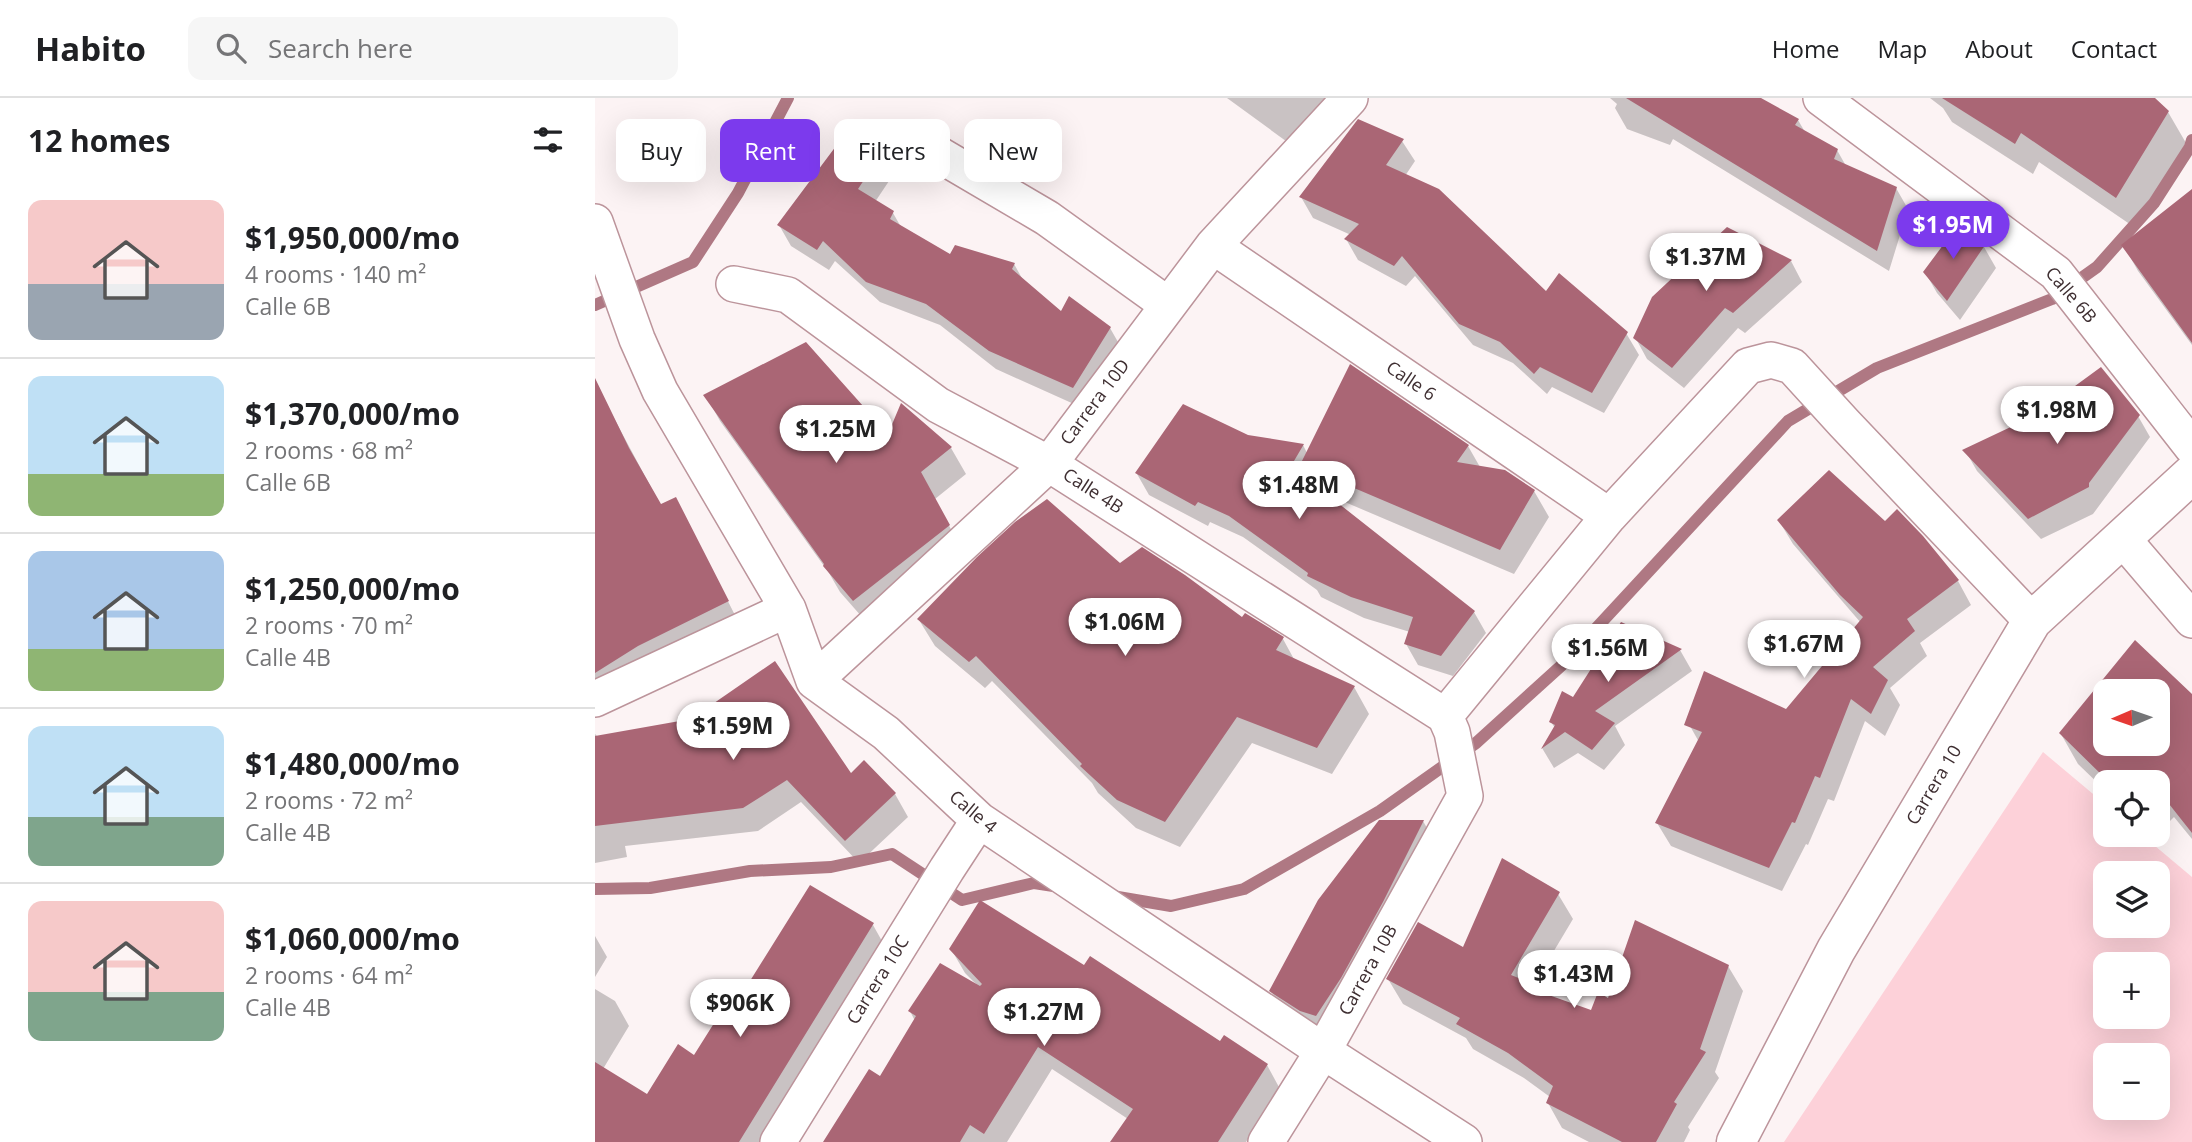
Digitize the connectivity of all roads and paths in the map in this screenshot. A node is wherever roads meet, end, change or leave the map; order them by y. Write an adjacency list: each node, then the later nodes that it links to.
1 (1350, 98): 5 (street, Carrera 10D)
2 (1821, 98): 8 (street, Calle 6B)
3 (950, 162): 7 (street)
4 (595, 222): 13 (street)
5 (1213, 246): 7 (street, Carrera 10D); 11 (street, Calle 6)
6 (734, 284): 9 (street, Calle 4B)
7 (1168, 305): 9 (street, Carrera 10D)
8 (2192, 447)
9 (1049, 464): 16 (street, Carrera 10D); 18 (street, Calle 4B)
10 (2192, 474): 12 (street, Carrera 10)
11 (1609, 516): 15 (street); 18 (street)
12 (2122, 538): 14 (street); 15 (street, Carrera 10)
13 (788, 609): 16 (street); 17 (street)
14 (2192, 620)
15 (2032, 621): 24 (street, Carrera 10)
16 (814, 681): 19 (street, Calle 4)
17 (595, 699)
18 (1449, 724): 20 (street, Carrera 10B)
19 (979, 820): 20 (street, Calle 4); 21 (street, Carrera 10C)
20 (1323, 1051): 22 (street, Carrera 10B); 23 (street, Calle 4)
21 (778, 1142)
22 (1266, 1142)
23 (1464, 1142)
24 (1736, 1142)

